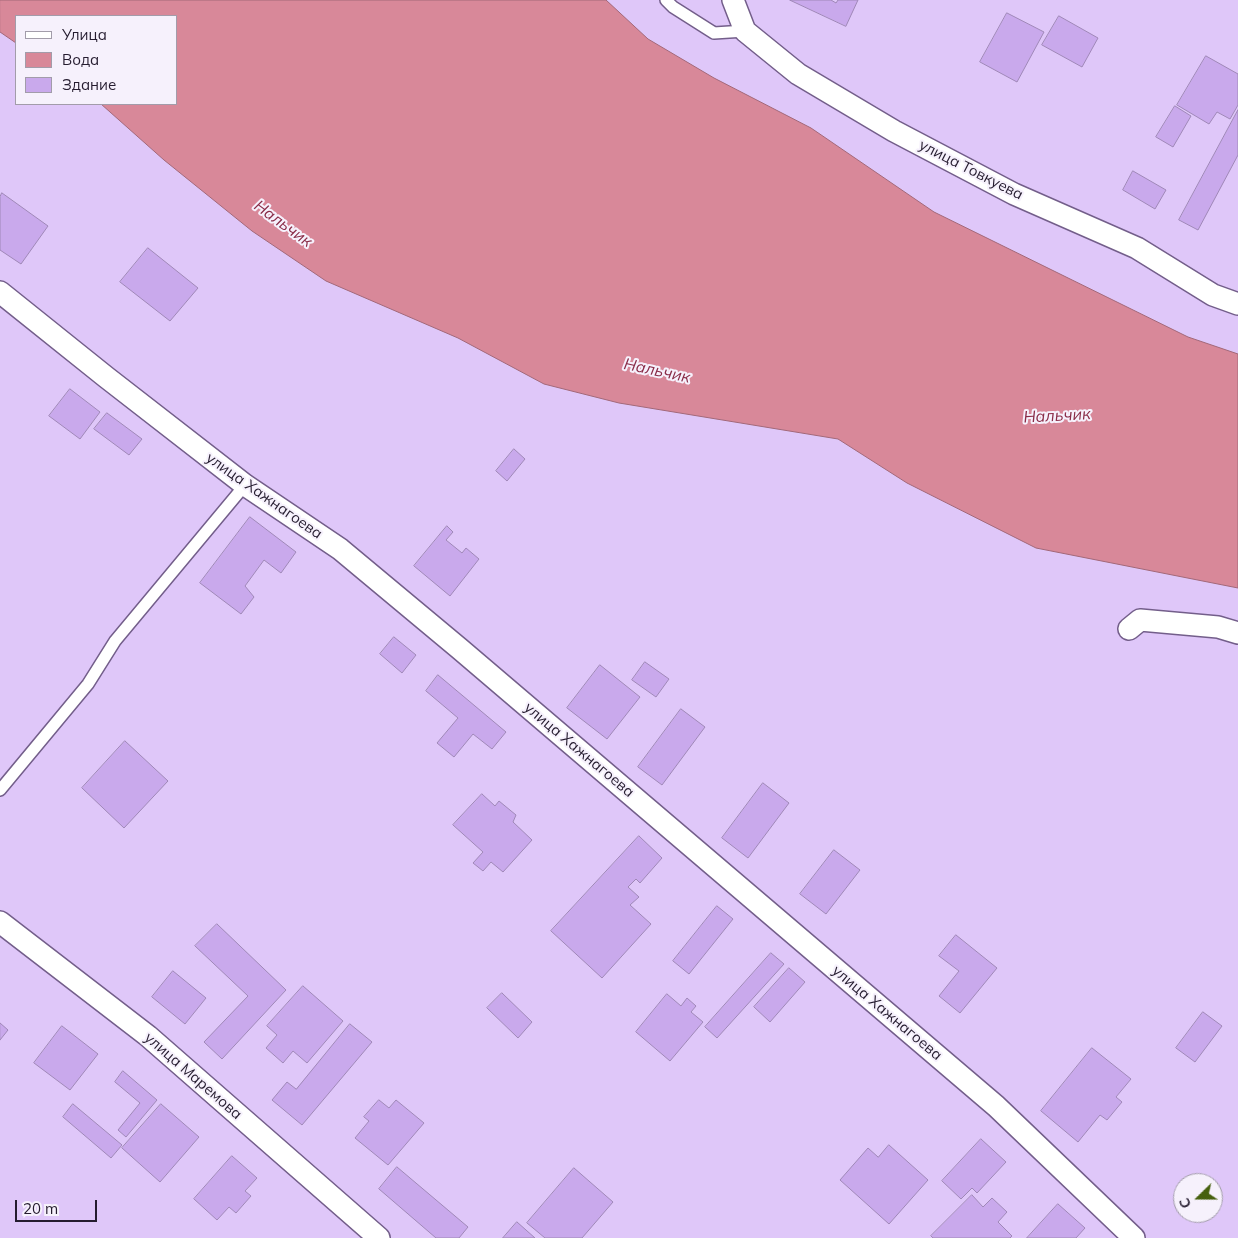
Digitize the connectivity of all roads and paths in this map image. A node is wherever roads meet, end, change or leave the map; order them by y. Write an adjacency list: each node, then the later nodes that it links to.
1 (666, 0): 3 (lane)
2 (733, 0): 3 (street, улица Товкуева)
3 (745, 31): 5 (street, улица Товкуева)
4 (0, 292): 6 (street, улица Хажнагоева)
5 (1238, 304)
6 (245, 485): 9 (lane); 12 (street, улица Хажнагоева)
7 (1129, 630): 8 (street)
8 (1238, 633)
9 (0, 790)
10 (0, 922): 11 (street, улица Маремова)
11 (379, 1238)
12 (1134, 1238)

